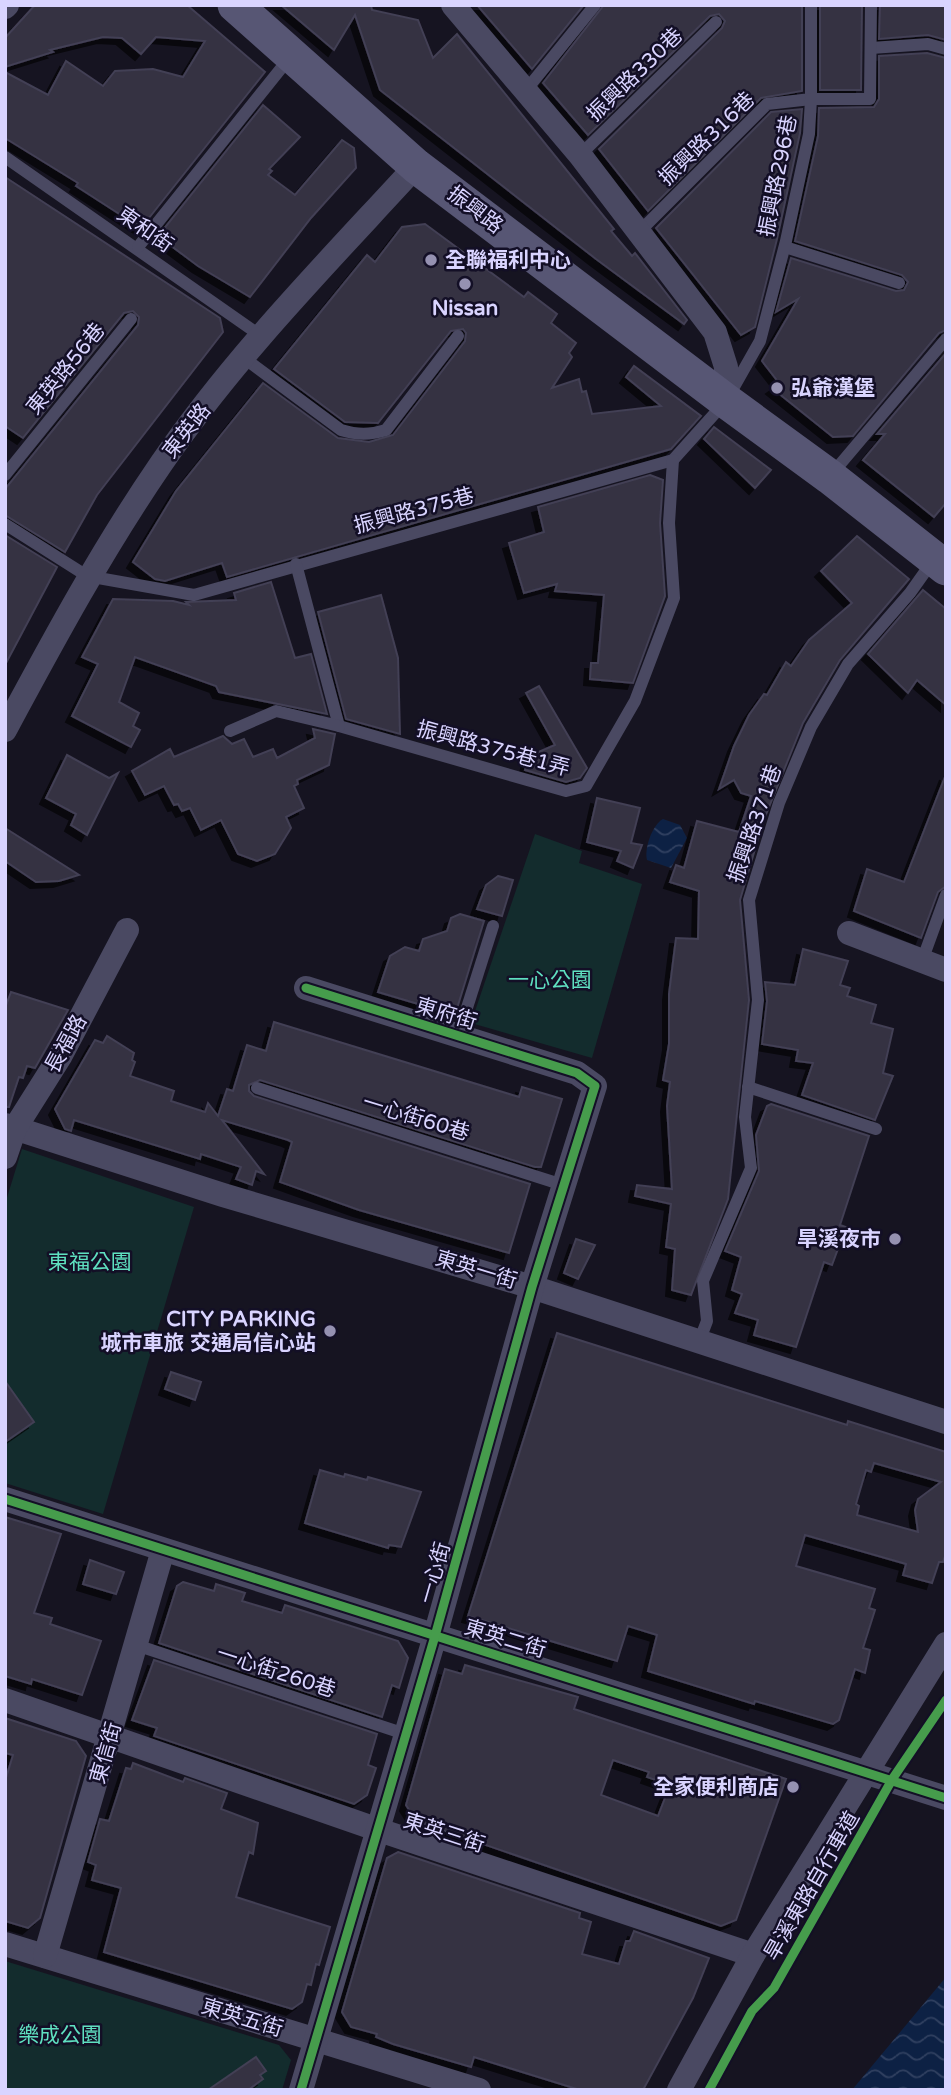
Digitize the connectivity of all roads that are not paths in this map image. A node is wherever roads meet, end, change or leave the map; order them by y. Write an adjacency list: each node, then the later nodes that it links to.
1 (235, 5): 9 (main road, 振興路)
2 (453, 5): 10 (street)
3 (595, 5): 10 (lane)
4 (811, 5): 11 (lane)
5 (871, 5): 7 (lane, 振興路296巷)
6 (716, 22): 12 (lane, 振興路330巷)
7 (871, 48): 8 (lane); 11 (lane, 振興路296巷)
8 (946, 49)
9 (291, 56): 14 (main road, 振興路); 16 (lane)
10 (527, 89): 12 (street)
11 (811, 99): 15 (lane, 振興路316巷); 17 (lane, 振興路296巷)
12 (580, 155): 15 (street)
13 (5, 157): 16 (lane, 東和街)
14 (416, 166): 20 (street, 東英路); 24 (main road, 振興路)
15 (640, 231): 24 (street)
16 (138, 247): 20 (lane, 東和街)
17 (785, 247): 18 (lane); 24 (lane, 振興路296巷)
18 (899, 283)
19 (131, 319): 26 (lane, 東英路56巷)
20 (261, 336): 23 (street, 東英路)
21 (458, 336): 23 (lane)
22 (946, 339): 27 (lane)
23 (243, 358): 31 (street, 東英路)
24 (726, 401): 25 (lane); 27 (main road, 振興路)
25 (673, 460): 30 (lane, 振興路375巷); 32 (lane, 振興路375巷1弄)
26 (5, 475)
27 (830, 477): 29 (main road, 振興路)
28 (5, 524): 31 (lane)
29 (942, 557): 44 (lane, 振興路371巷)
30 (296, 564): 31 (lane, 振興路375巷); 32 (lane)
31 (87, 576): 33 (street, 東英路)
32 (339, 726): 34 (lane, 振興路375巷1弄)
33 (5, 730)
34 (230, 731)
35 (946, 895): 39 (lane)
36 (493, 926): 42 (lane)
37 (127, 930): 46 (street, 長福路)
38 (849, 933): 39 (street)
39 (922, 961): 40 (street)
40 (946, 970)
41 (306, 988): 42 (street, 東府街)
42 (458, 1036): 43 (street, 東府街)
43 (577, 1073): 49 (street, 一心街)
44 (748, 1087): 47 (lane); 51 (lane, 振興路371巷)
45 (257, 1088): 49 (lane, 一心街60巷)
46 (10, 1127): 48 (street, 長福路); 50 (street, 東英一街)
47 (876, 1129)
48 (5, 1157)
49 (563, 1185): 50 (street, 一心街)
50 (533, 1287): 51 (street, 東英一街); 55 (street, 一心街)
51 (699, 1342): 52 (street, 東英一街)
52 (946, 1422)
53 (5, 1499): 54 (street, 東英二街)
54 (163, 1550): 55 (street, 東英二街); 57 (street, 東信街)
55 (435, 1636): 59 (street, 一心街); 61 (street, 東英二街)
56 (946, 1644): 61 (street)
57 (136, 1645): 59 (lane, 一心街260巷); 60 (street, 東信街)
58 (5, 1700): 60 (street, 東英三街)
59 (405, 1734): 63 (street, 一心街)
60 (111, 1735): 63 (street, 東英三街); 66 (street, 東信街)
61 (866, 1771): 62 (street, 東英二街); 65 (street)
62 (946, 1798)
63 (379, 1830): 65 (street, 東英三街); 67 (street, 一心街)
64 (5, 1944): 66 (street, 東英五街)
65 (753, 1955): 70 (street)
66 (45, 1956): 67 (street, 東英五街)
67 (315, 2041): 68 (street, 一心街); 69 (street, 東英五街)
68 (301, 2090)
69 (479, 2090)
70 (679, 2090)

